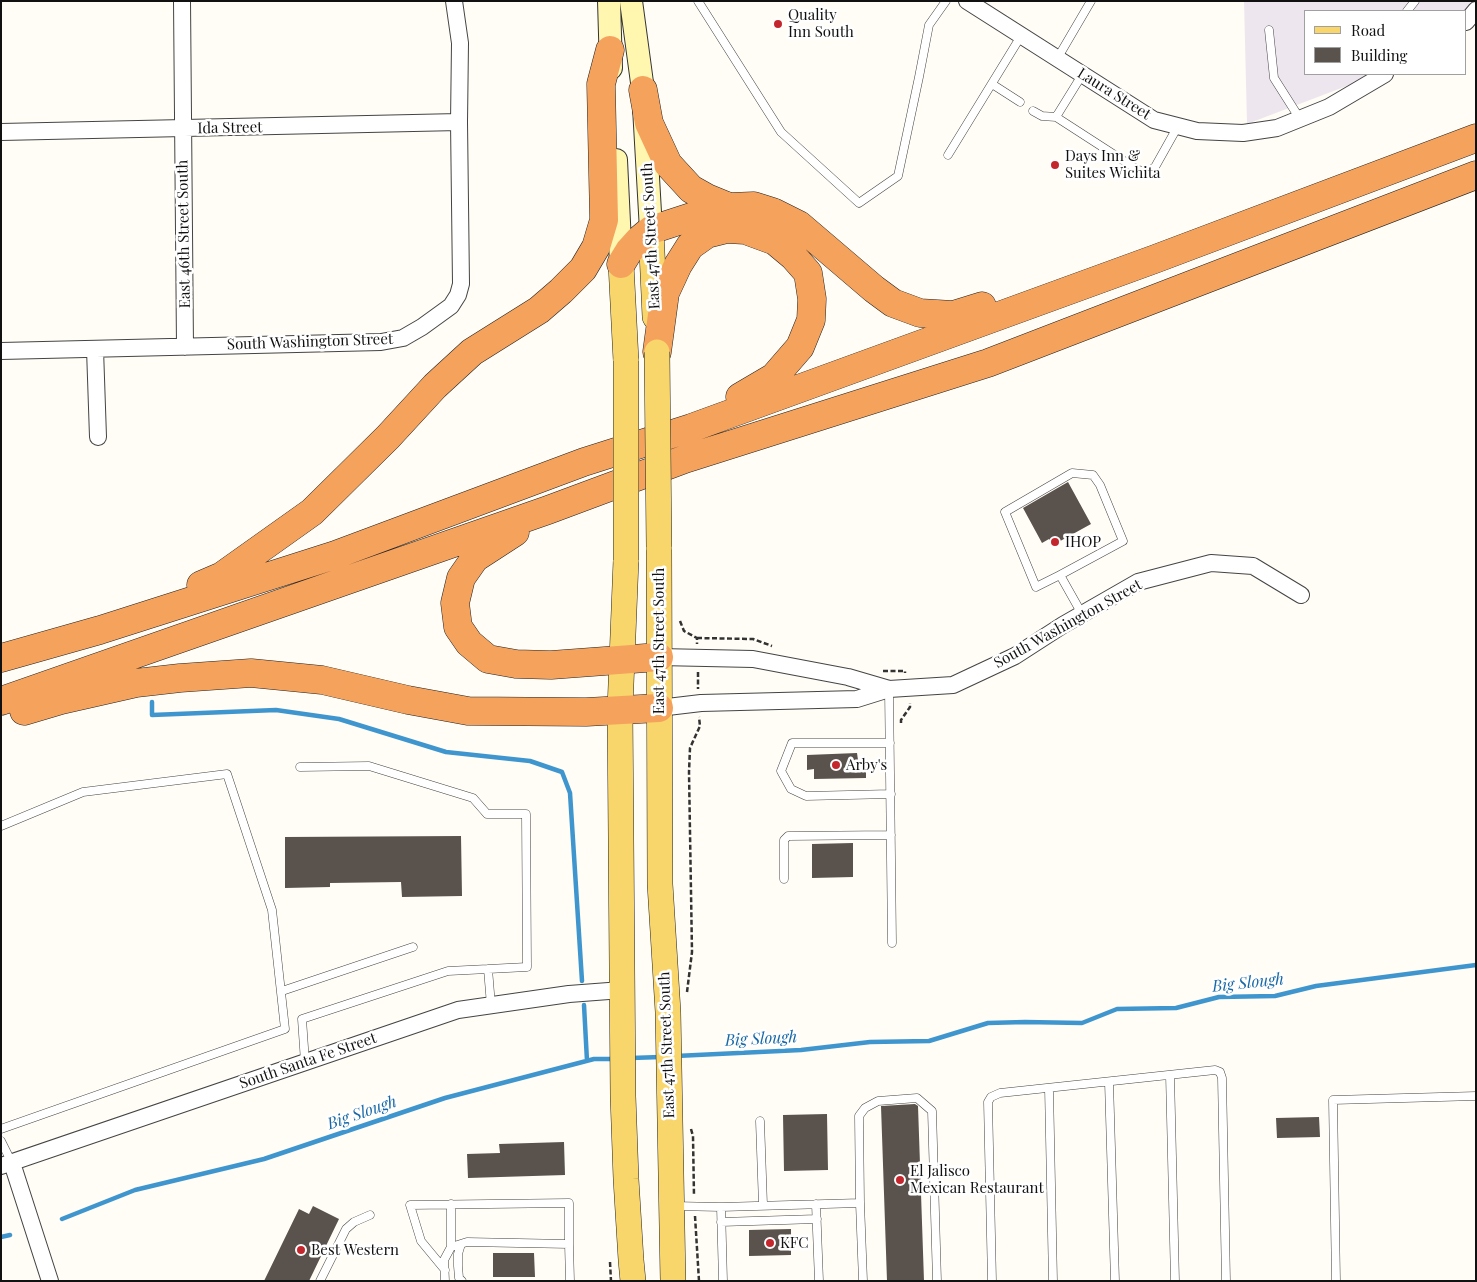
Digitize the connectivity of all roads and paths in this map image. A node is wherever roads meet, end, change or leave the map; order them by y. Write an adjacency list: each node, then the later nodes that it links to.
1 (182, 1): 25 (street, East 46th Street South)
2 (454, 1): 23 (street, South Washington Street)
3 (609, 1): 13 (main road, East 47th Street South)
4 (631, 1): 18 (main road, East 47th Street South)
5 (698, 1): 6 (lane)
6 (946, 1)
7 (1091, 1): 14 (lane)
8 (968, 2): 12 (street, Laura Street)
9 (1476, 10): 10 (street)
10 (1467, 21)
11 (1269, 30): 22 (lane)
12 (1021, 36): 14 (street, Laura Street); 17 (lane)
13 (610, 50): 33 (main road, East 47th Street South); 45 (highway)
14 (1058, 59): 15 (street, Laura Street)
15 (1082, 75): 21 (lane); 24 (street, Laura Street)
16 (1383, 75): 22 (street, Laura Street)
17 (992, 84): 19 (lane); 28 (lane)
18 (643, 90): 30 (highway); 31 (main road, East 47th Street South)
19 (1020, 102)
20 (1034, 111): 21 (lane)
21 (1056, 117): 24 (lane)
22 (1300, 119): 24 (street, Laura Street)
23 (458, 122): 25 (street, Ida Street); 34 (street, South Washington Street)
24 (1178, 126)
25 (183, 129): 26 (street, Ida Street); 34 (street, East 46th Street South)
26 (1, 132)
27 (1476, 138): 32 (highway)
28 (948, 155)
29 (1476, 175): 40 (highway)
30 (729, 207): 31 (highway); 32 (highway)
31 (651, 230): 33 (highway); 37 (main road, East 47th Street South)
32 (1155, 259): 38 (highway)
33 (621, 264): 49 (main road, East 47th Street South, bridge)
34 (186, 347): 35 (street, South Washington Street)
35 (95, 349): 36 (street, South Washington Street); 39 (street)
36 (1, 351)
37 (657, 352): 38 (highway); 46 (main road, East 47th Street South, bridge)
38 (691, 428): 45 (highway)
39 (98, 438)
40 (548, 510): 49 (highway); 51 (highway)
41 (1060, 575): 41 (lane); 44 (lane)
42 (1301, 595): 44 (street, South Washington Street)
43 (679, 613): 48 (path)
44 (1082, 614): 50 (street, South Washington Street)
45 (100, 630): 47 (highway)
46 (659, 657): 48 (street, South Washington Street); 49 (highway); 53 (main road, East 47th Street South)
47 (1, 658)
48 (698, 659): 50 (street, South Washington Street); 52 (path)
49 (622, 660): 54 (main road, East 47th Street South)
50 (890, 689): 52 (street, South Washington Street); 56 (lane)
51 (1, 701)
52 (698, 703): 53 (street, South Washington Street); 67 (path)
53 (659, 708): 54 (highway); 83 (main road, East 47th Street South)
54 (620, 709): 55 (highway); 65 (main road, East 47th Street South)
55 (1, 717)
56 (890, 743): 58 (lane); 58 (lane)
57 (300, 767): 64 (lane)
58 (891, 794): 60 (lane)
59 (1, 826): 66 (lane)
60 (891, 835): 61 (lane); 62 (lane)
61 (784, 879)
62 (892, 944)
63 (413, 947): 66 (lane)
64 (488, 969): 68 (lane); 69 (lane)
65 (622, 990): 68 (street, South Santa Fe Street); 97 (main road, East 47th Street South)
66 (282, 991): 76 (lane)
67 (686, 999)
68 (491, 1005): 69 (street, South Santa Fe Street)
69 (305, 1062): 78 (street, South Santa Fe Street)
70 (1170, 1075): 71 (lane); 107 (lane); 108 (lane)
71 (1109, 1082): 72 (lane); 106 (lane)
72 (1049, 1088): 104 (lane); 105 (lane)
73 (1476, 1096): 109 (lane)
74 (760, 1121): 82 (lane)
75 (691, 1128): 83 (path)
76 (1, 1129)
77 (1, 1141): 78 (lane)
78 (7, 1164): 92 (street)
79 (451, 1204): 89 (lane); 90 (lane); 91 (lane)
80 (816, 1204): 81 (lane); 82 (lane); 86 (lane)
81 (860, 1204): 102 (lane); 103 (lane)
82 (763, 1205): 84 (lane)
83 (683, 1206): 84 (lane); 98 (main road, East 47th Street South); 99 (path)
84 (721, 1207): 87 (lane)
85 (370, 1216): 93 (lane)
86 (817, 1219): 87 (lane); 101 (lane)
87 (722, 1222): 100 (lane)
88 (461, 1244): 89 (lane); 90 (lane); 95 (lane)
89 (569, 1244): 96 (lane)
90 (451, 1247): 91 (lane)
91 (444, 1270): 94 (lane)
92 (50, 1281)
93 (320, 1281)
94 (445, 1281)
95 (462, 1281)
96 (570, 1281)
97 (633, 1281)
98 (673, 1281)
99 (699, 1281)
100 (723, 1281)
101 (819, 1281)
102 (863, 1281)
103 (937, 1281)
104 (992, 1281)
105 (1053, 1281)
106 (1115, 1281)
107 (1175, 1281)
108 (1226, 1281)
109 (1336, 1281)

